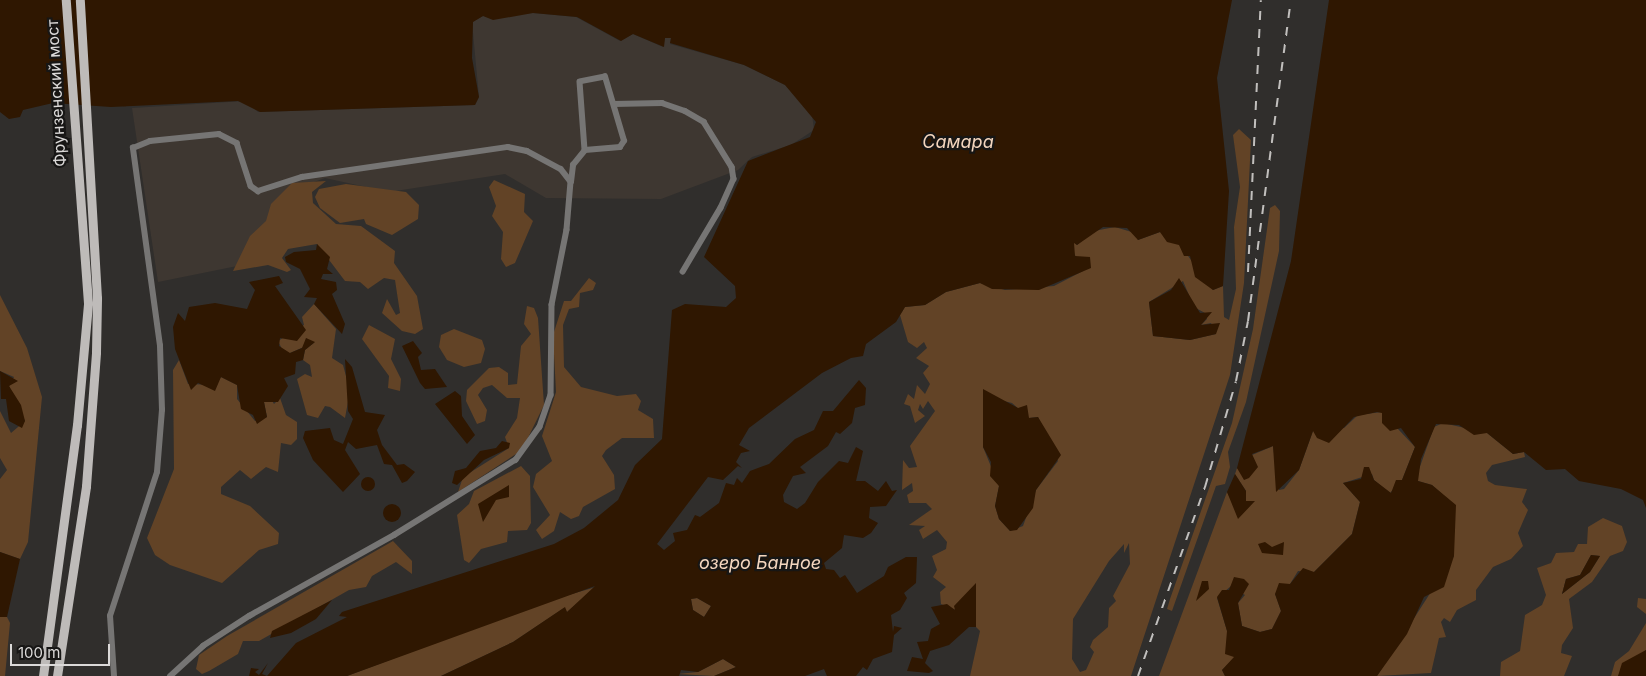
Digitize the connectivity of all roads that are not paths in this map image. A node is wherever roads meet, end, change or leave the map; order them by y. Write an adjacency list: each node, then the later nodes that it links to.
1 (66, 0): 7 (main road, Фрунзенский мост)
2 (80, 0): 8 (main road, Фрунзенский мост)
3 (614, 104): 4 (street); 4 (street); 6 (street)
4 (584, 150): 5 (street)
5 (570, 182): 9 (street); 10 (street)
6 (683, 272)
7 (43, 676)
8 (57, 676)
9 (114, 676)
10 (171, 676)

